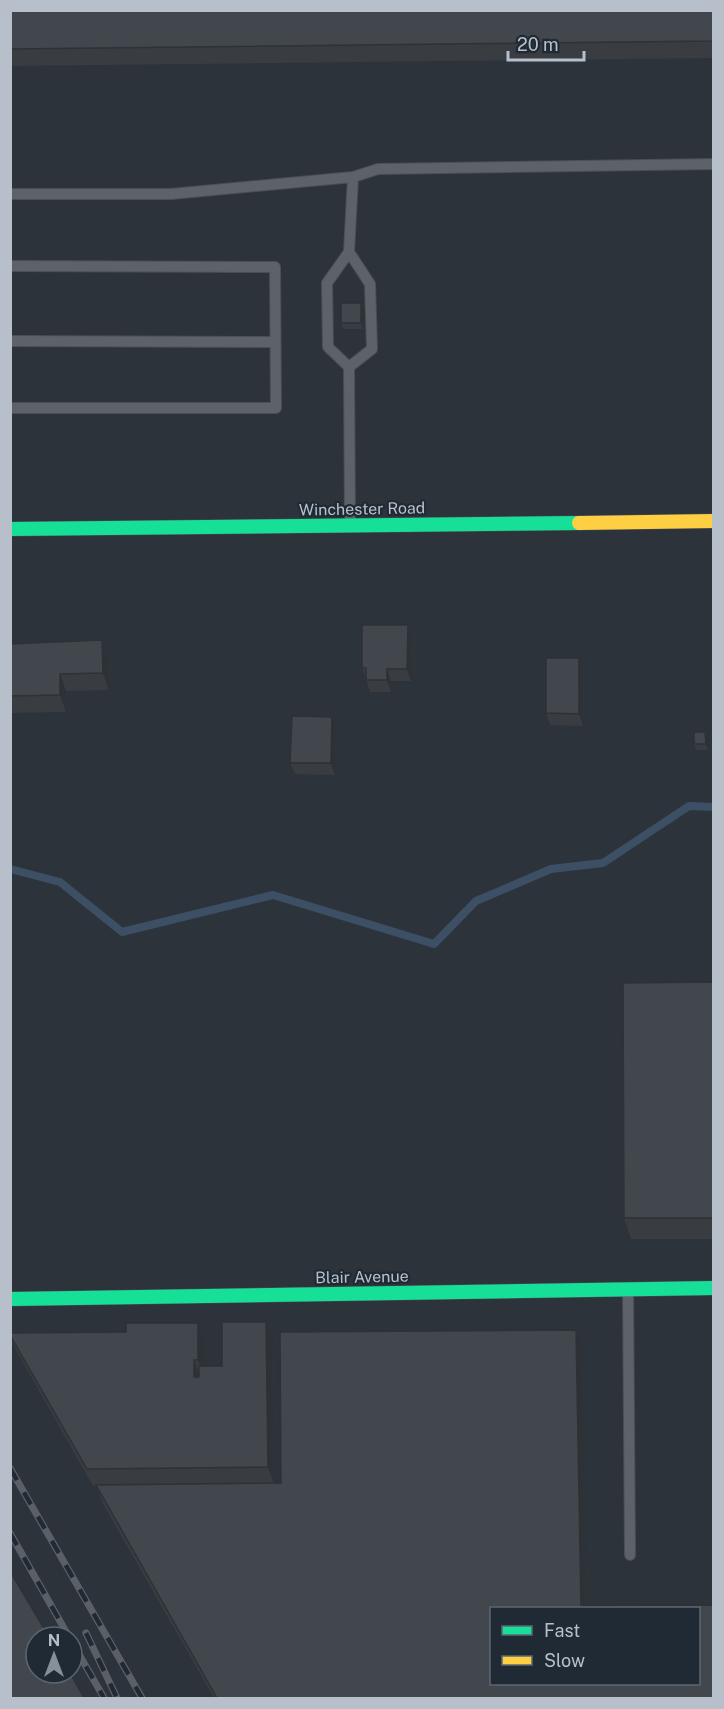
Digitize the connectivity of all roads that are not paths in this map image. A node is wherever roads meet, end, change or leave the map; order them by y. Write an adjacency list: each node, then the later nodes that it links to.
1 (714, 164): 2 (lane)
2 (353, 177): 3 (lane); 4 (lane)
3 (10, 194)
4 (350, 252): 8 (lane); 8 (lane)
5 (10, 266): 7 (lane)
6 (10, 341): 7 (lane)
7 (275, 342): 9 (lane)
8 (349, 367): 11 (lane)
9 (10, 408)
10 (714, 521): 11 (main road, Winchester Road)
11 (350, 525): 12 (main road, Winchester Road)
12 (10, 529)
13 (714, 1288): 14 (main road, Blair Avenue)
14 (628, 1289): 15 (main road, Blair Avenue); 16 (lane)
15 (10, 1299)
16 (630, 1555)

